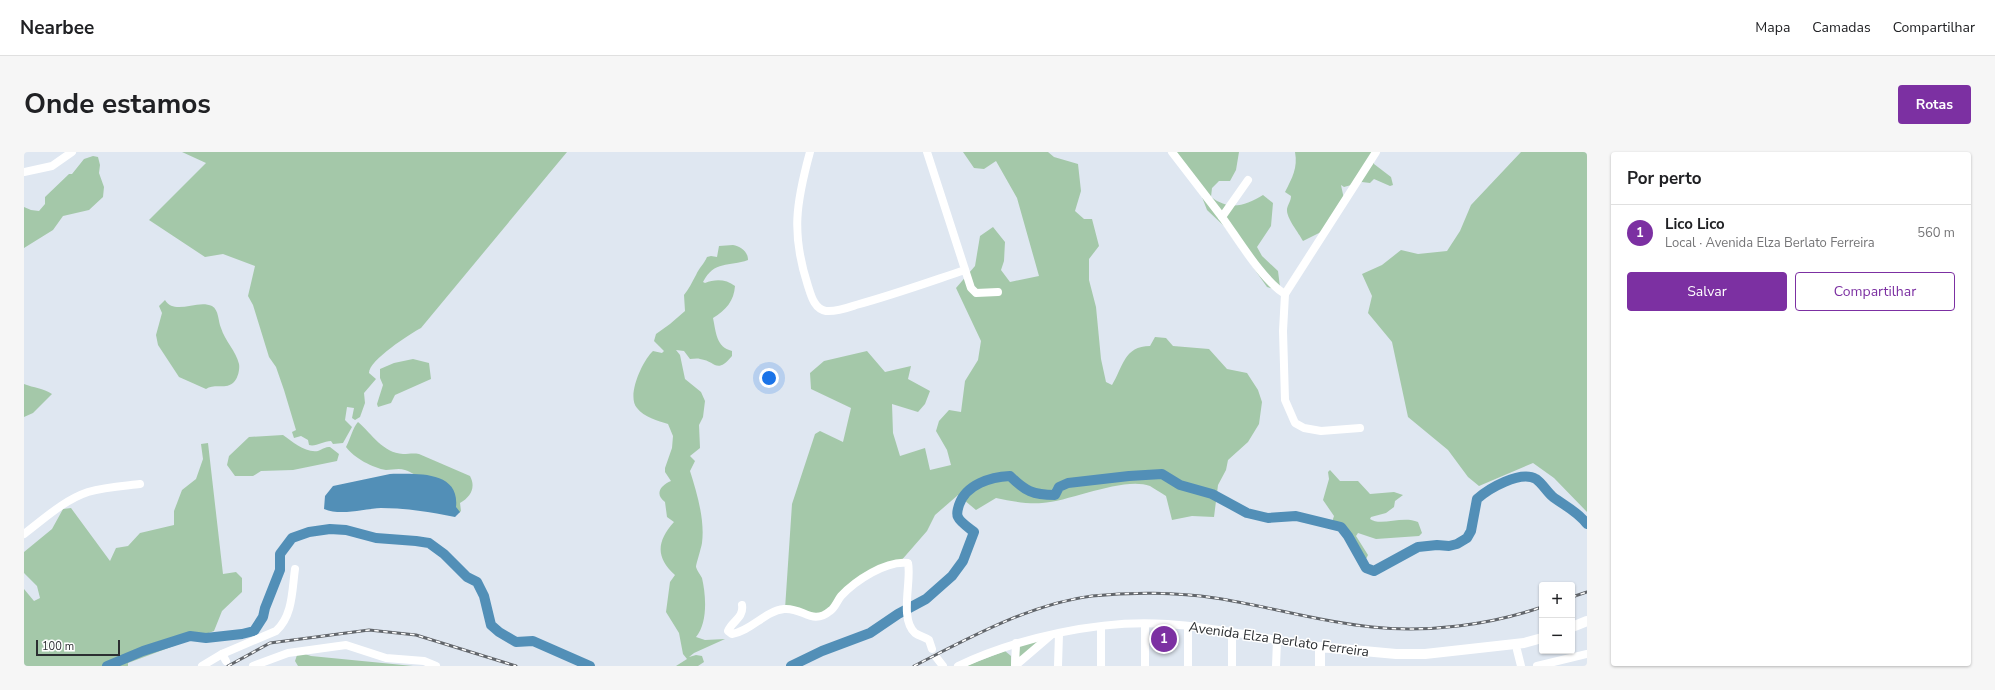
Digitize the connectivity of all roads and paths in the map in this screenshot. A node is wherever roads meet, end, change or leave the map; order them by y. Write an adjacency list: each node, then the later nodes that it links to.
1 (72, 152): 6 (street)
2 (810, 152): 9 (street)
3 (927, 152): 9 (street)
4 (1172, 152): 8 (street)
5 (1376, 152): 11 (street)
6 (24, 172)
7 (1248, 180): 8 (street)
8 (1222, 217): 11 (street)
9 (965, 270): 10 (street)
10 (998, 292)
11 (1285, 294): 12 (street)
12 (1360, 428)
13 (140, 484): 14 (street)
14 (24, 534)
15 (296, 569): 32 (street)
16 (742, 605): 28 (street)
17 (1587, 621): 20 (main road)
18 (1145, 624): 19 (street, Avenida Elza Berlato Ferreira); 21 (street, Avenida Elza Berlato Ferreira); 39 (street)
19 (1188, 626): 22 (street, Avenida Elza Berlato Ferreira); 40 (street)
20 (1575, 626)
21 (1102, 627): 23 (street, Avenida Elza Berlato Ferreira); 38 (street)
22 (1232, 633): 25 (street, Avenida Elza Berlato Ferreira); 41 (street)
23 (1055, 635): 26 (street, Avenida Elza Berlato Ferreira); 26 (street); 37 (street)
24 (1539, 639): 27 (main road, Avenida Elza Berlato Ferreira)
25 (1277, 641): 27 (street, Avenida Elza Berlato Ferreira); 42 (street)
26 (1016, 643): 36 (street, Avenida Elza Berlato Ferreira)
27 (1320, 648): 43 (main road)
28 (932, 649)
29 (1517, 650): 44 (street)
30 (1587, 654): 45 (street)
31 (936, 657): 35 (street)
32 (202, 666)
33 (253, 666): 34 (street)
34 (436, 666)
35 (943, 666)
36 (958, 666)
37 (1058, 666)
38 (1101, 666)
39 (1145, 666)
40 (1188, 666)
41 (1232, 666)
42 (1276, 666)
43 (1320, 666)
44 (1521, 666)
45 (1537, 666)

